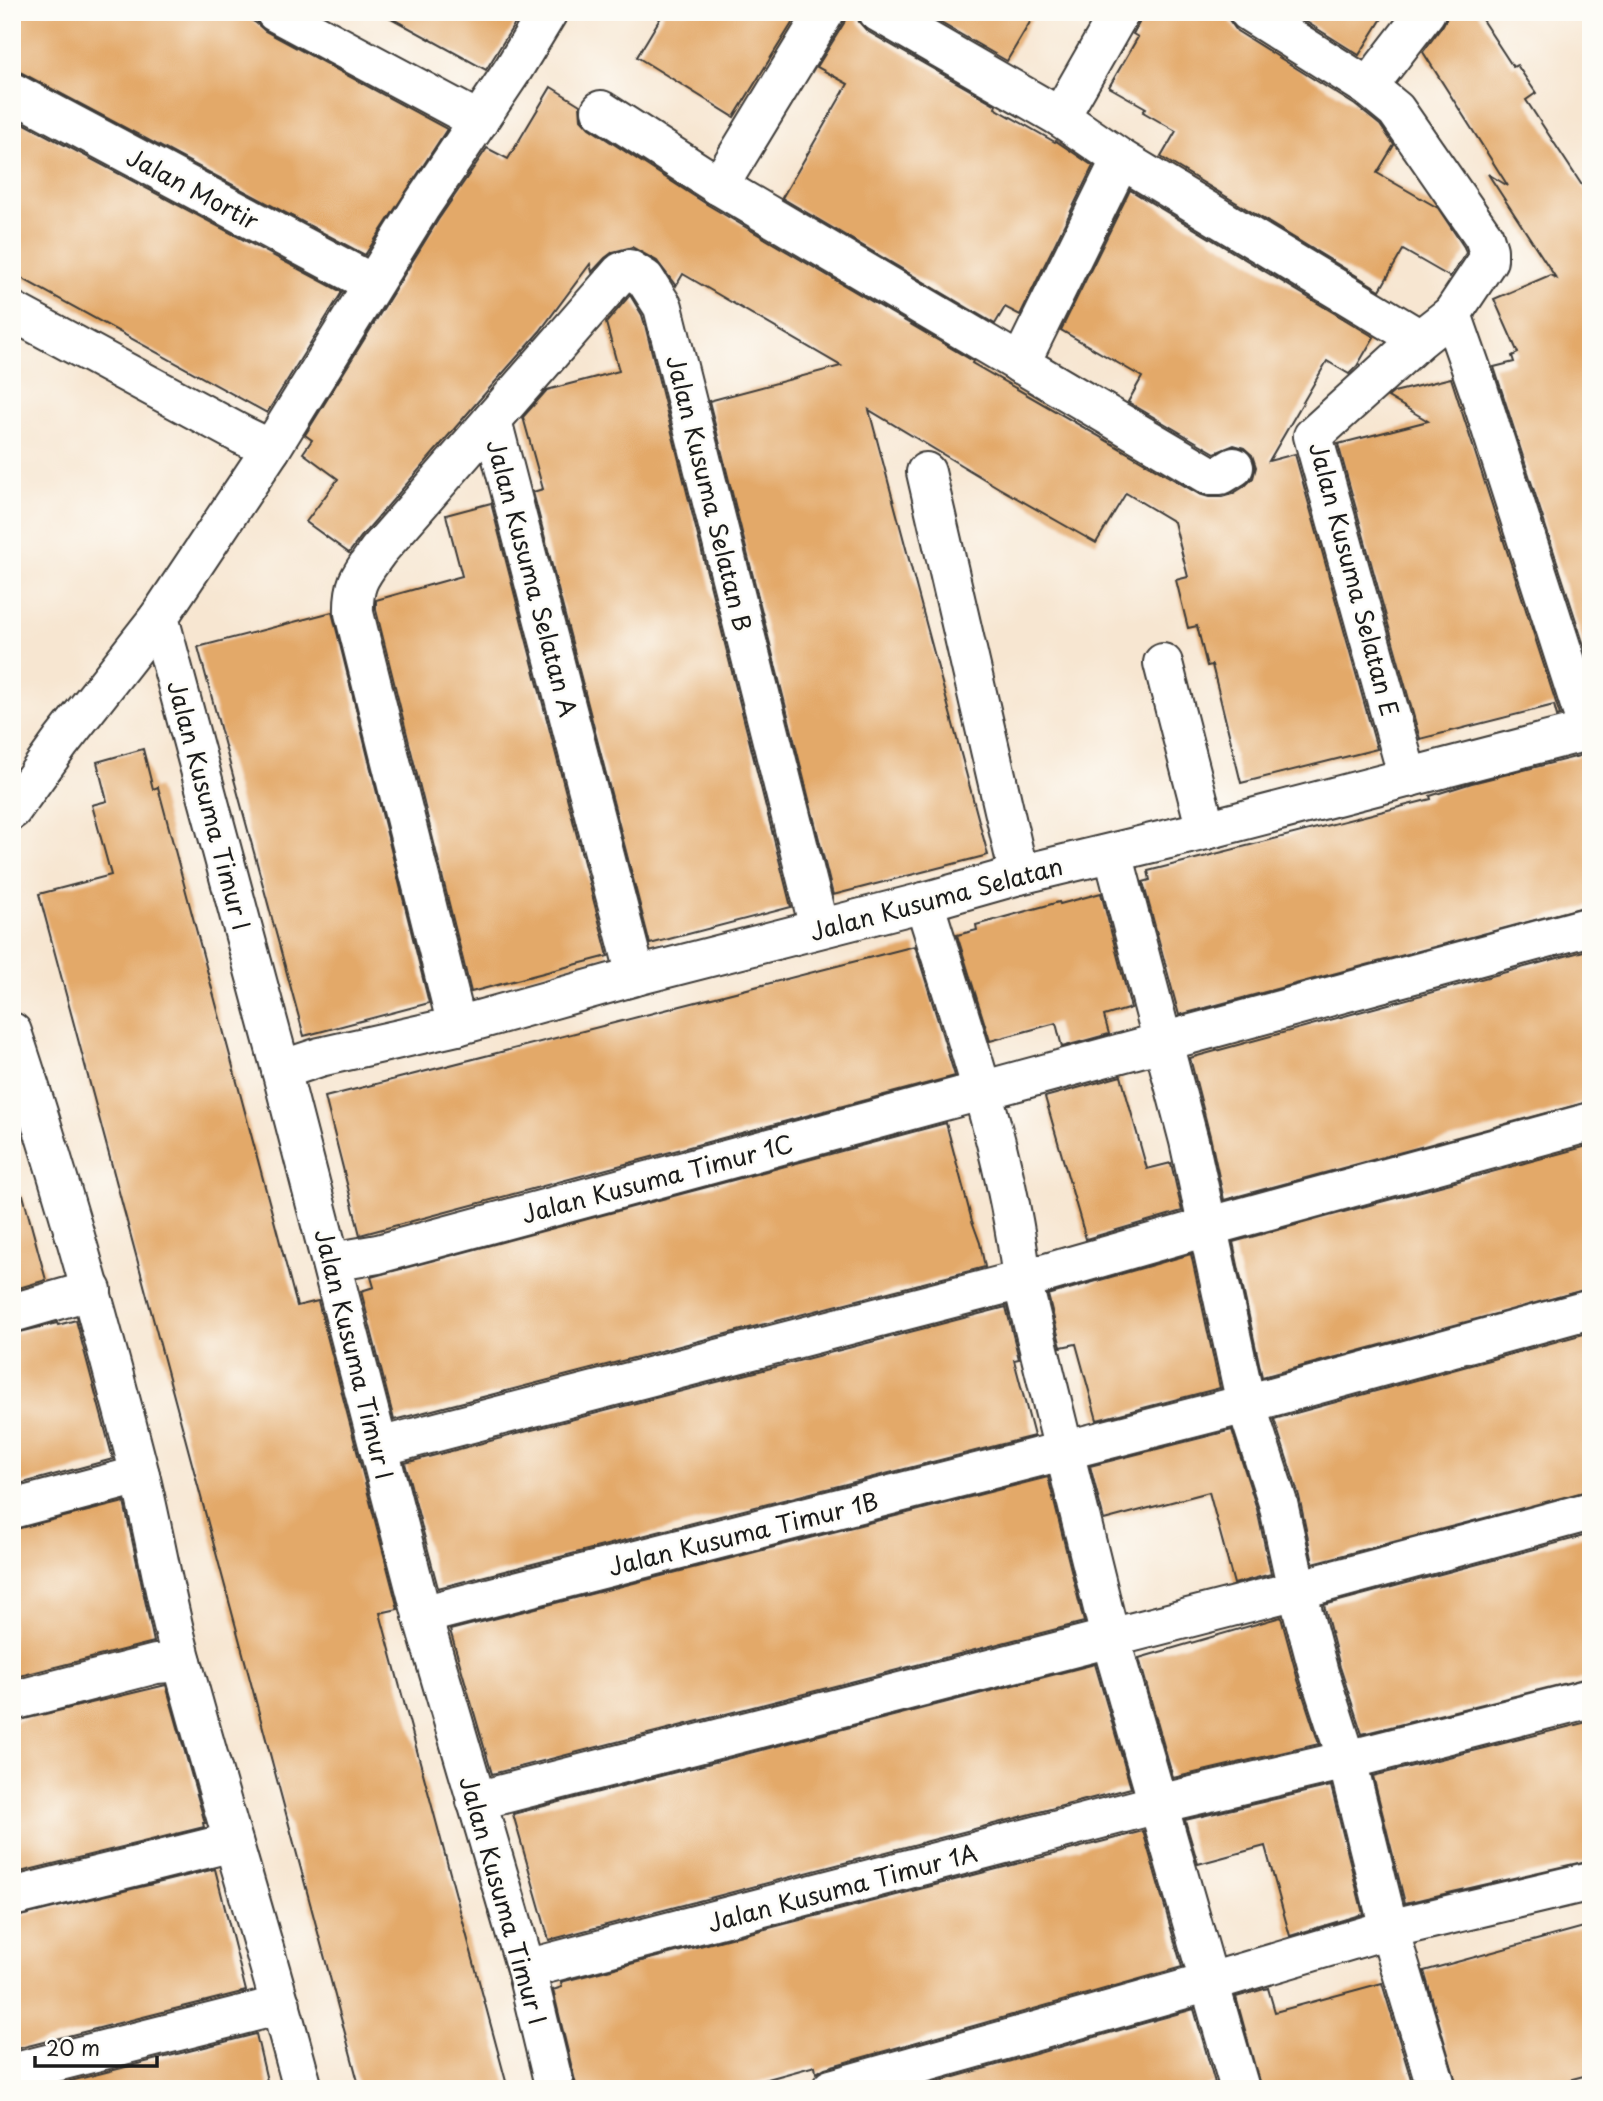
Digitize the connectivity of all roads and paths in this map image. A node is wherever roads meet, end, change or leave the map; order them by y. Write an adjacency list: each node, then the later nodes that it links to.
1 (275, 12): 12 (street)
2 (548, 12): 12 (street)
3 (825, 12): 14 (street)
4 (878, 12): 11 (street)
5 (1120, 12): 11 (street)
6 (1249, 12): 8 (street)
7 (1426, 12): 8 (street)
8 (1368, 86): 17 (street)
9 (12, 92): 15 (street, Jalan Mortir)
10 (601, 110): 14 (street)
11 (1060, 117): 13 (street)
12 (479, 121): 15 (street)
13 (1121, 159): 18 (street); 19 (street)
14 (719, 186): 19 (street)
15 (374, 281): 21 (street)
16 (12, 311): 21 (street)
17 (1452, 314): 18 (street); 26 (street)
18 (1420, 339): 27 (street, Jalan Kusuma Selatan E)
19 (1020, 364): 22 (street)
20 (492, 420): 34 (street, Jalan Kusuma Selatan B); 35 (street, Jalan Kusuma Selatan A); 36 (street, Jalan Kusuma Selatan A)
21 (271, 449): 24 (street)
22 (1234, 467)
23 (926, 472): 31 (street)
24 (159, 617): 28 (street); 39 (street, Jalan Kusuma Timur I)
25 (1163, 663): 29 (street)
26 (1590, 730): 27 (street, Jalan Kusuma Selatan)
27 (1408, 778): 29 (street, Jalan Kusuma Selatan)
28 (12, 810)
29 (1206, 830): 30 (street, Jalan Kusuma Selatan)
30 (1113, 853): 31 (street, Jalan Kusuma Selatan); 38 (street)
31 (1019, 875): 32 (street, Jalan Kusuma Selatan)
32 (924, 902): 34 (street, Jalan Kusuma Selatan); 40 (street)
33 (1591, 926): 38 (street, Jalan Kusuma Timur 1C)
34 (819, 928): 35 (street, Jalan Kusuma Selatan)
35 (636, 976): 36 (street, Jalan Kusuma Selatan)
36 (457, 1026): 39 (street, Jalan Kusuma Selatan)
37 (12, 1032): 42 (street)
38 (1164, 1043): 40 (street, Jalan Kusuma Timur 1C); 43 (street)
39 (281, 1070): 44 (street, Jalan Kusuma Timur I)
40 (982, 1090): 44 (street, Jalan Kusuma Timur 1C); 45 (street)
41 (1591, 1122): 43 (street)
42 (28, 1129): 46 (street)
43 (1207, 1227): 45 (street); 49 (street)
44 (332, 1262): 50 (street, Jalan Kusuma Timur I)
45 (1022, 1280): 50 (street); 51 (street)
46 (92, 1290): 48 (street); 52 (street)
47 (1591, 1309): 49 (street, Jalan Kusuma Timur 1B)
48 (12, 1313)
49 (1246, 1404): 51 (street, Jalan Kusuma Timur 1B); 55 (street)
50 (379, 1447): 56 (street, Jalan Kusuma Timur I)
51 (1064, 1451): 56 (street, Jalan Kusuma Timur 1B); 57 (street)
52 (140, 1475): 53 (street); 58 (street)
53 (12, 1509)
54 (1591, 1511): 55 (street)
55 (1297, 1590): 57 (street); 61 (street)
56 (422, 1615): 62 (street, Jalan Kusuma Timur I)
57 (1110, 1637): 62 (street); 63 (street)
58 (182, 1662): 60 (street); 64 (street)
59 (1591, 1698): 61 (street, Jalan Kusuma Timur 1A)
60 (12, 1701)
61 (1347, 1760): 63 (street, Jalan Kusuma Timur 1A); 67 (street)
62 (476, 1801): 68 (street, Jalan Kusuma Timur I)
63 (1158, 1804): 68 (street, Jalan Kusuma Timur 1A); 69 (street)
64 (233, 1842): 66 (street); 70 (street)
65 (1591, 1881): 67 (street)
66 (12, 1897)
67 (1389, 1929): 69 (street); 76 (street)
68 (527, 1969): 73 (street, Jalan Kusuma Timur I)
69 (1210, 1982): 74 (street); 75 (street)
70 (281, 2005): 71 (street); 72 (street)
71 (12, 2073)
72 (303, 2089)
73 (555, 2089)
74 (831, 2089)
75 (1240, 2089)
76 (1437, 2089)

